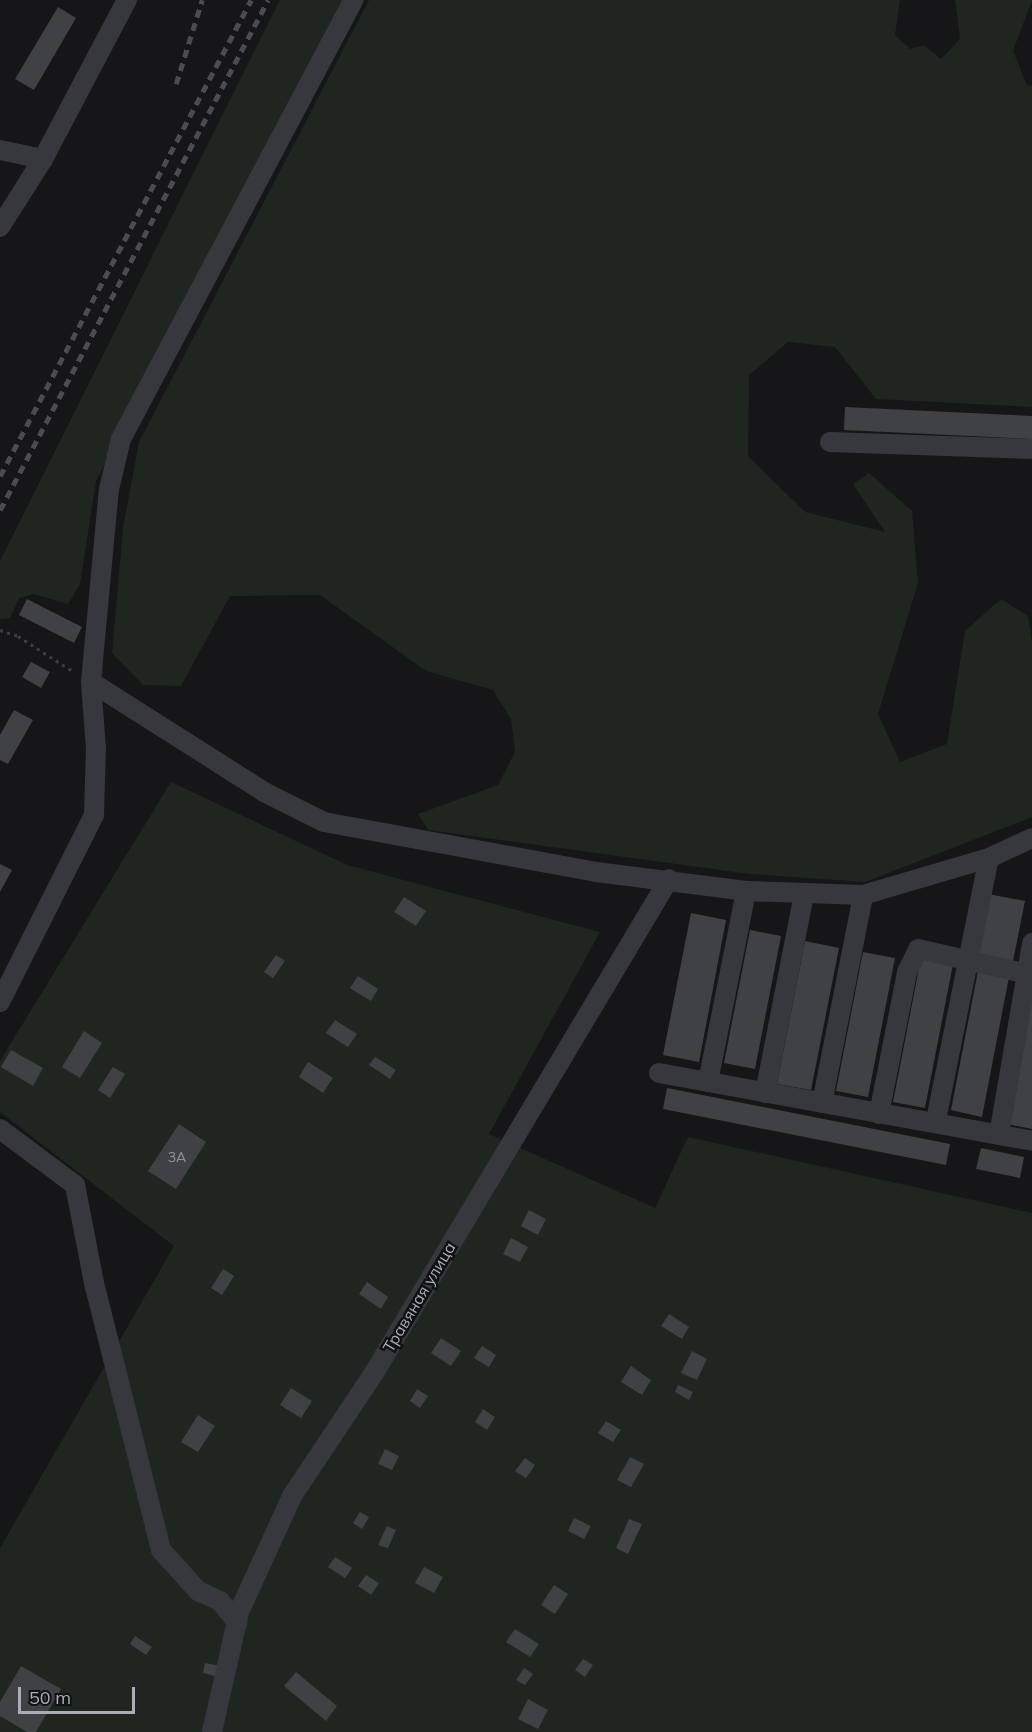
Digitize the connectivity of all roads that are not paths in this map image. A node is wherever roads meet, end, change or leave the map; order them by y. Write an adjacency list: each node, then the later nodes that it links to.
1 (127, 0): 4 (street)
2 (353, 0): 8 (street)
3 (0, 150): 4 (street)
4 (42, 159): 5 (street)
5 (0, 227)
6 (830, 442): 7 (street)
7 (1032, 449)
8 (91, 682): 11 (street); 18 (street)
9 (1032, 838): 10 (street)
10 (989, 858): 14 (street); 16 (street)
11 (669, 879): 12 (street); 28 (street, Травяная улица)
12 (746, 891): 13 (street); 20 (street)
13 (804, 894): 14 (street); 21 (street)
14 (863, 895): 22 (street)
15 (1032, 943): 17 (street)
16 (966, 959): 17 (street); 23 (street); 24 (street)
17 (1029, 975): 26 (street)
18 (0, 1002)
19 (659, 1073): 20 (street)
20 (708, 1082): 21 (street)
21 (765, 1093): 22 (street)
22 (822, 1104): 23 (street)
23 (879, 1114): 24 (street)
24 (936, 1120): 26 (street)
25 (0, 1130): 28 (street)
26 (999, 1135): 27 (street)
27 (1032, 1141)
28 (238, 1623): 29 (street, Травяная улица)
29 (212, 1732)

